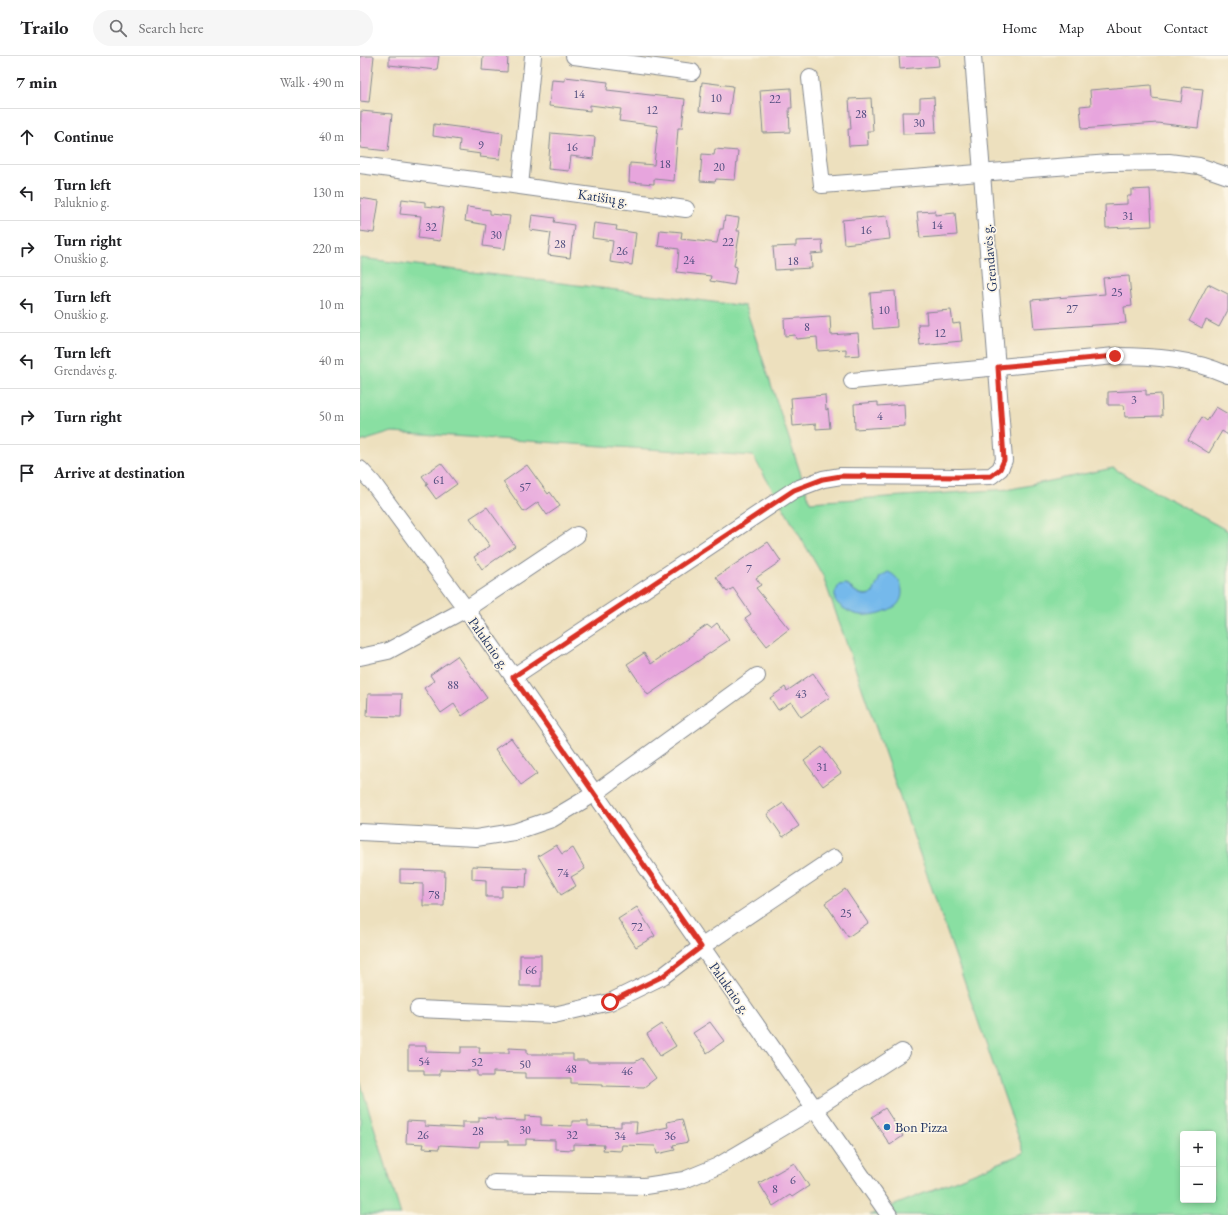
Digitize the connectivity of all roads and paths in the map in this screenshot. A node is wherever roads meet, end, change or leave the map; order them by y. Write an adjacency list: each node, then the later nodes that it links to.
1 (534, 56): 9 (street)
2 (574, 56): 4 (street)
3 (973, 56): 7 (street, Grendavės g.)
4 (692, 72)
5 (810, 78): 7 (street)
6 (360, 165): 9 (street, Katišių g.)
7 (982, 172): 8 (street); 11 (street, Grendavės g.)
8 (1228, 176)
9 (520, 186): 10 (street, Katišių g.)
10 (686, 209)
11 (998, 367): 12 (street); 13 (street); 19 (street, Grendavės g.)
12 (1228, 376)
13 (852, 381)
14 (360, 469): 16 (street, Paluknio g.)
15 (577, 534): 16 (street)
16 (466, 610): 17 (street); 19 (street, Paluknio g.)
17 (360, 657)
18 (757, 676): 20 (street)
19 (513, 677): 20 (street, Paluknio g.)
20 (594, 794): 21 (street); 23 (street, Paluknio g.)
21 (360, 832)
22 (834, 858): 23 (street)
23 (701, 947): 24 (street); 26 (street, Paluknio g.)
24 (418, 1009)
25 (902, 1052): 26 (street)
26 (814, 1109): 27 (street); 28 (street, Paluknio g.)
27 (494, 1183)
28 (889, 1215)

